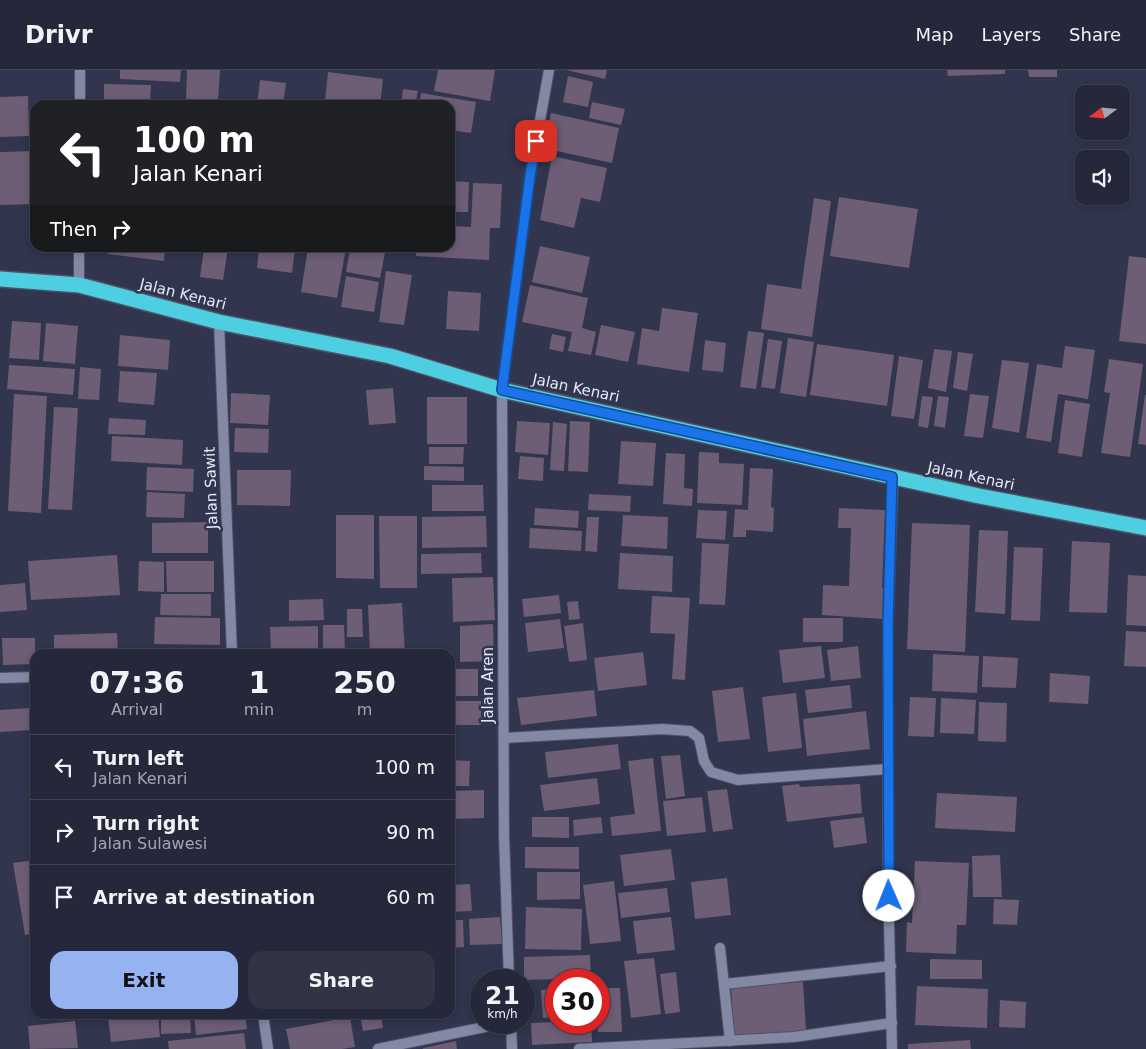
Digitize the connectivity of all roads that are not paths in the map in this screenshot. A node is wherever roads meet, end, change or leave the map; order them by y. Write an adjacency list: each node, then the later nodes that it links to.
1 (80, 70): 3 (street)
2 (549, 70): 8 (street, Jalan Aren)
3 (80, 100)
4 (79, 252): 6 (street)
5 (0, 279): 6 (highway, Jalan Kenari)
6 (79, 285): 7 (highway, Jalan Kenari)
7 (219, 322): 8 (highway, Jalan Kenari); 11 (street, Jalan Sawit)
8 (502, 390): 9 (highway, Jalan Kenari); 14 (street, Jalan Aren)
9 (892, 477): 10 (highway, Jalan Kenari); 15 (street)
10 (1146, 528)
11 (232, 649)
12 (30, 677): 13 (street)
13 (0, 678)
14 (504, 738): 15 (street); 18 (street, Jalan Aren)
15 (888, 769): 17 (street)
16 (720, 948): 19 (street)
17 (891, 966): 19 (street); 21 (street)
18 (509, 969)
19 (724, 984): 24 (street)
20 (264, 1019): 25 (street)
21 (892, 1023): 24 (street); 29 (street)
22 (470, 1030): 26 (street)
23 (511, 1034): 27 (street)
24 (730, 1041): 28 (street)
25 (268, 1049)
26 (378, 1049)
27 (512, 1049)
28 (580, 1049)
29 (892, 1049)

